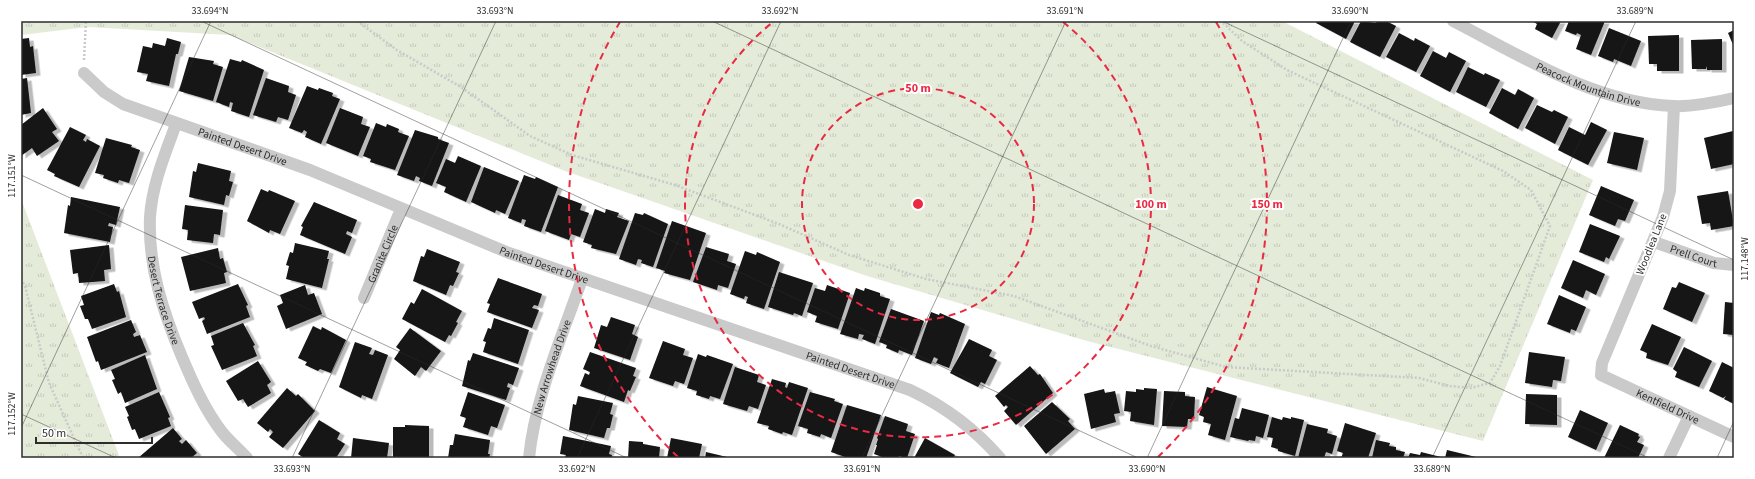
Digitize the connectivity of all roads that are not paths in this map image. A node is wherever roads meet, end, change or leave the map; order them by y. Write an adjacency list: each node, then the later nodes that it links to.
1 (1453, 21): 4 (street, Peacock Mountain Drive)
2 (84, 73): 5 (street, Painted Desert Drive)
3 (1734, 98): 4 (street, Peacock Mountain Drive)
4 (1674, 106): 7 (street, Woodlea Lane)
5 (176, 124): 6 (street, Painted Desert Drive); 14 (street, Desert Terrace Drive)
6 (402, 210): 9 (street, Painted Desert Drive); 10 (street, Granite Circle)
7 (1654, 242): 8 (street, Prell Court); 11 (street, Woodlea Lane)
8 (1734, 265)
9 (582, 279): 15 (street, New Arrowhead Drive); 16 (street, Painted Desert Drive)
10 (364, 298)
11 (1601, 375): 12 (street, Kentfield Drive)
12 (1689, 416): 13 (street, Kentfield Drive); 17 (street)
13 (1734, 437)
14 (247, 458)
15 (529, 458)
16 (1000, 458)
17 (1670, 458)

